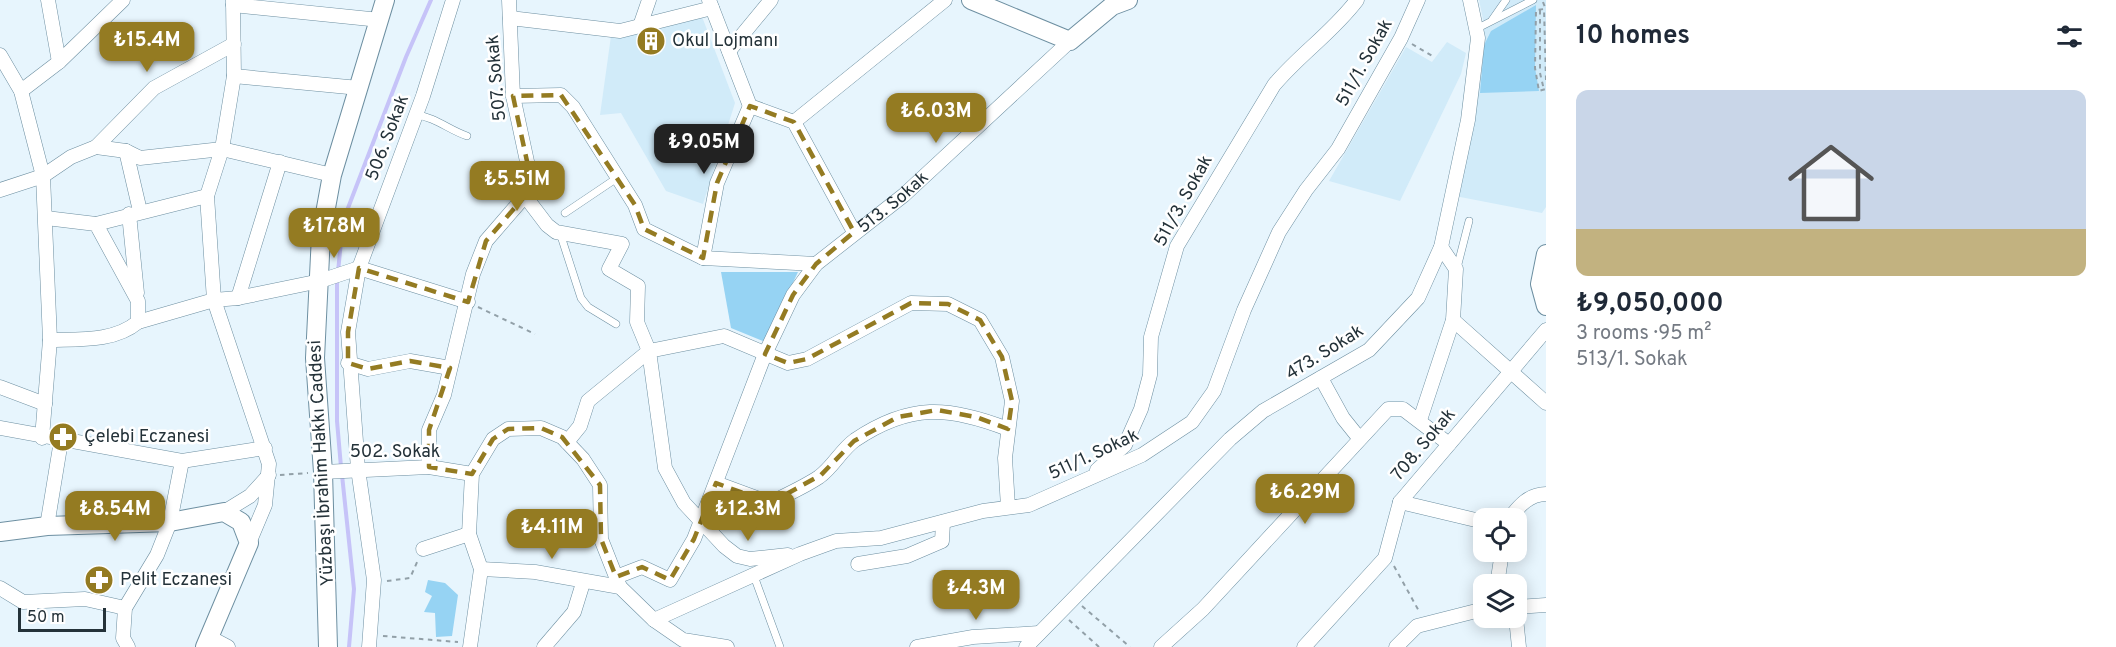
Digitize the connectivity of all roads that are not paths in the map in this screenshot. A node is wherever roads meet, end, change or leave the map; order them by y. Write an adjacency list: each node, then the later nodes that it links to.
1 (48, 0): 27 (street)
2 (123, 0): 27 (street)
3 (385, 0): 19 (main road, Yüzbaşı İbrahim Hakkı Caddesi)
4 (453, 0): 33 (street, 506. Sokak)
5 (509, 0): 18 (street, 507. Sokak)
6 (649, 0): 21 (street)
7 (771, 0): 25 (street)
8 (945, 0): 34 (street)
9 (970, 0): 23 (main road)
10 (1128, 0): 23 (main road, 513. Sokak)
11 (1358, 0): 96 (street, 511/3. Sokak)
12 (1418, 0): 96 (street, 511/1. Sokak)
13 (1470, 0): 22 (street, 473. Sokak)
14 (1506, 0): 20 (lane)
15 (1533, 0): 20 (lane)
16 (233, 2): 19 (street); 24 (street)
17 (711, 4): 21 (street); 25 (street)
18 (510, 18): 21 (street); 31 (street, 507. Sokak)
19 (380, 20): 29 (main road, Yüzbaşı İbrahim Hakkı Caddesi)
20 (1491, 21): 22 (lane)
21 (640, 26)
22 (1478, 28): 55 (street, 473. Sokak)
23 (1070, 40): 52 (street, 513. Sokak)
24 (234, 44): 28 (street); 36 (street)
25 (729, 51): 32 (street)
26 (0, 55): 30 (street)
27 (59, 62): 30 (street)
28 (234, 76): 29 (street); 37 (street)
29 (359, 88): 40 (main road, Yüzbaşı İbrahim Hakkı Caddesi)
30 (21, 92): 41 (street)
31 (513, 96): 42 (street); 45 (street, 507. Sokak)
32 (750, 106): 34 (street); 57 (street)
33 (416, 115): 35 (lane); 59 (street, 506. Sokak)
34 (794, 122): 52 (street)
35 (467, 136)
36 (96, 147): 38 (street); 41 (street)
37 (222, 149): 38 (street); 39 (street); 44 (street)
38 (126, 151): 46 (street)
39 (280, 162): 40 (street); 62 (street)
40 (332, 175): 61 (main road, Yüzbaşı İbrahim Hakkı Caddesi)
41 (42, 176): 43 (street); 48 (street)
42 (617, 178): 47 (lane); 51 (street)
43 (0, 190)
44 (207, 196): 46 (street); 63 (street)
45 (525, 196): 53 (street); 65 (street)
46 (134, 213): 50 (street); 64 (street)
47 (565, 213)
48 (46, 218): 50 (street); 71 (street)
49 (1469, 221): 60 (lane)
50 (96, 224): 64 (street)
51 (644, 229): 54 (street); 57 (street)
52 (854, 232): 58 (street, 513. Sokak)
53 (560, 233): 54 (street); 69 (lane)
54 (622, 244): 72 (street)
55 (1441, 247): 60 (street); 77 (street, 473. Sokak)
56 (1546, 254): 66 (main road)
57 (703, 258): 58 (street)
58 (816, 264): 73 (street, 513. Sokak)
59 (359, 268): 61 (street); 65 (street); 74 (street, 506. Sokak)
60 (1456, 269): 67 (street)
61 (320, 281): 62 (street); 93 (main road, Yüzbaşı İbrahim Hakkı Caddesi)
62 (238, 298): 63 (street)
63 (214, 300): 68 (street); 89 (street)
64 (138, 301): 68 (street)
65 (468, 302): 75 (street)
66 (1546, 306)
67 (1453, 320): 76 (street); 81 (street)
68 (138, 322): 71 (street)
69 (616, 324)
70 (1546, 330): 76 (street, 708. Sokak)
71 (50, 340): 80 (street)
72 (649, 351): 73 (street); 87 (street); 104 (street)
73 (765, 354): 83 (street); 97 (street, 513. Sokak)
74 (348, 363): 75 (street); 92 (street, 506. Sokak)
75 (450, 368): 91 (street)
76 (1509, 371): 79 (street); 88 (street, 708. Sokak)
77 (1321, 378): 85 (street); 125 (street, 473. Sokak)
78 (0, 387): 80 (street)
79 (1546, 403)
80 (45, 404): 84 (street)
81 (1420, 420): 85 (street); 88 (street)
82 (0, 428): 84 (street)
83 (1008, 429): 97 (street); 100 (street)
84 (42, 438): 86 (street)
85 (1359, 438): 138 (street)
86 (61, 441): 90 (street); 107 (street)
87 (567, 442): 94 (street); 117 (street)
88 (1449, 444): 99 (street, 708. Sokak)
89 (265, 448): 90 (street); 95 (street)
90 (182, 460): 105 (street)
91 (429, 466): 92 (street, 502. Sokak); 94 (street, 502. Sokak)
92 (357, 469): 93 (street, 502. Sokak); 126 (street, 506. Sokak)
93 (331, 471): 133 (main road, Yüzbaşı İbrahim Hakkı Caddesi)
94 (471, 474): 109 (street)
95 (268, 475): 102 (street); 110 (street)
96 (1088, 478): 100 (street, 511/1. Sokak)
97 (716, 483): 104 (street, 513. Sokak)
98 (1544, 490): 101 (street)
99 (1400, 502): 103 (street); 139 (street, 708. Sokak)
100 (1008, 507): 106 (street, 511/1. Sokak)
101 (1517, 508)
102 (224, 512): 105 (main road); 110 (main road)
103 (1473, 519)
104 (699, 520): 112 (street); 117 (street, 513. Sokak)
105 (170, 522): 107 (main road); 121 (street)
106 (943, 522): 112 (street, 511/1. Sokak); 113 (street)
107 (47, 526): 108 (main road)
108 (0, 532)
109 (469, 534): 111 (street); 114 (street)
110 (249, 543): 127 (main road)
111 (423, 549)
112 (800, 554): 115 (street, 511/1. Sokak)
113 (858, 564)
114 (481, 568): 116 (street); 129 (street)
115 (754, 576): 123 (street, 511/1. Sokak); 135 (lane)
116 (583, 582): 117 (street); 130 (street)
117 (618, 582): 123 (street)
118 (0, 588): 121 (street)
119 (1546, 605): 120 (street)
120 (1527, 606)
121 (125, 608): 131 (street)
122 (1473, 612): 140 (street)
123 (654, 620): 128 (street)
124 (1517, 628): 141 (street)
125 (1039, 633): 136 (street); 137 (street, 473. Sokak)
126 (370, 641)
127 (207, 642): 132 (street)
128 (683, 643): 134 (street)
129 (471, 646)
130 (546, 646)
131 (128, 647)
132 (228, 647)
133 (328, 647)
134 (727, 647)
135 (780, 647)
136 (917, 647)
137 (1026, 647)
138 (1161, 647)
139 (1304, 647)
140 (1396, 647)
141 (1519, 647)

